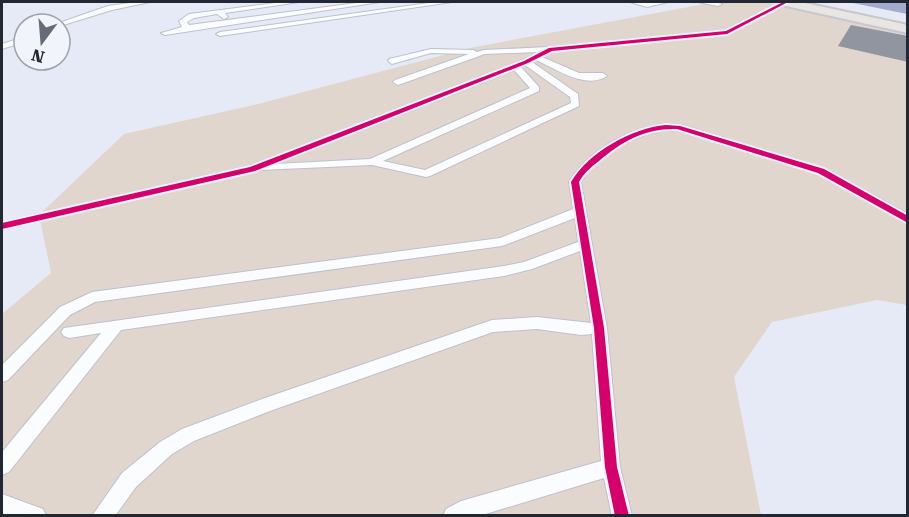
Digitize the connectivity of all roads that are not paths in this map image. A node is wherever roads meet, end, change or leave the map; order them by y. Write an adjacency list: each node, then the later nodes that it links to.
1 (146, 2): 12 (street)
2 (295, 2): 11 (street)
3 (376, 2): 13 (street)
4 (448, 2): 9 (street)
5 (634, 2): 6 (street)
6 (664, 2)
7 (702, 2): 10 (street)
8 (786, 2): 15 (main road); 18 (street)
9 (416, 4): 17 (street)
10 (718, 4)
11 (219, 12): 13 (street); 14 (street)
12 (72, 20)
13 (226, 22): 14 (street)
14 (188, 28): 16 (street)
15 (908, 28)
16 (165, 33)
17 (220, 34)
18 (551, 49): 19 (street); 20 (street)
19 (484, 52): 21 (street); 24 (street)
20 (531, 59): 22 (street); 23 (street); 25 (street)
21 (392, 61)
22 (515, 66): 26 (street); 28 (street)
23 (603, 75)
24 (398, 82)
25 (555, 82): 26 (street); 27 (street)
26 (536, 88): 27 (street)
27 (372, 162): 28 (street)
28 (252, 169): 31 (street)
29 (580, 211): 30 (street); 32 (street); 36 (street)
30 (908, 220)
31 (2, 226)
32 (586, 244): 33 (street); 35 (street)
33 (117, 325): 34 (street); 37 (street)
34 (69, 332)
35 (599, 333): 38 (street); 41 (street)
36 (2, 375)
37 (2, 466)
38 (611, 467): 42 (street); 43 (street)
39 (2, 504): 40 (street)
40 (36, 516)
41 (102, 516)
42 (453, 516)
43 (622, 516)

